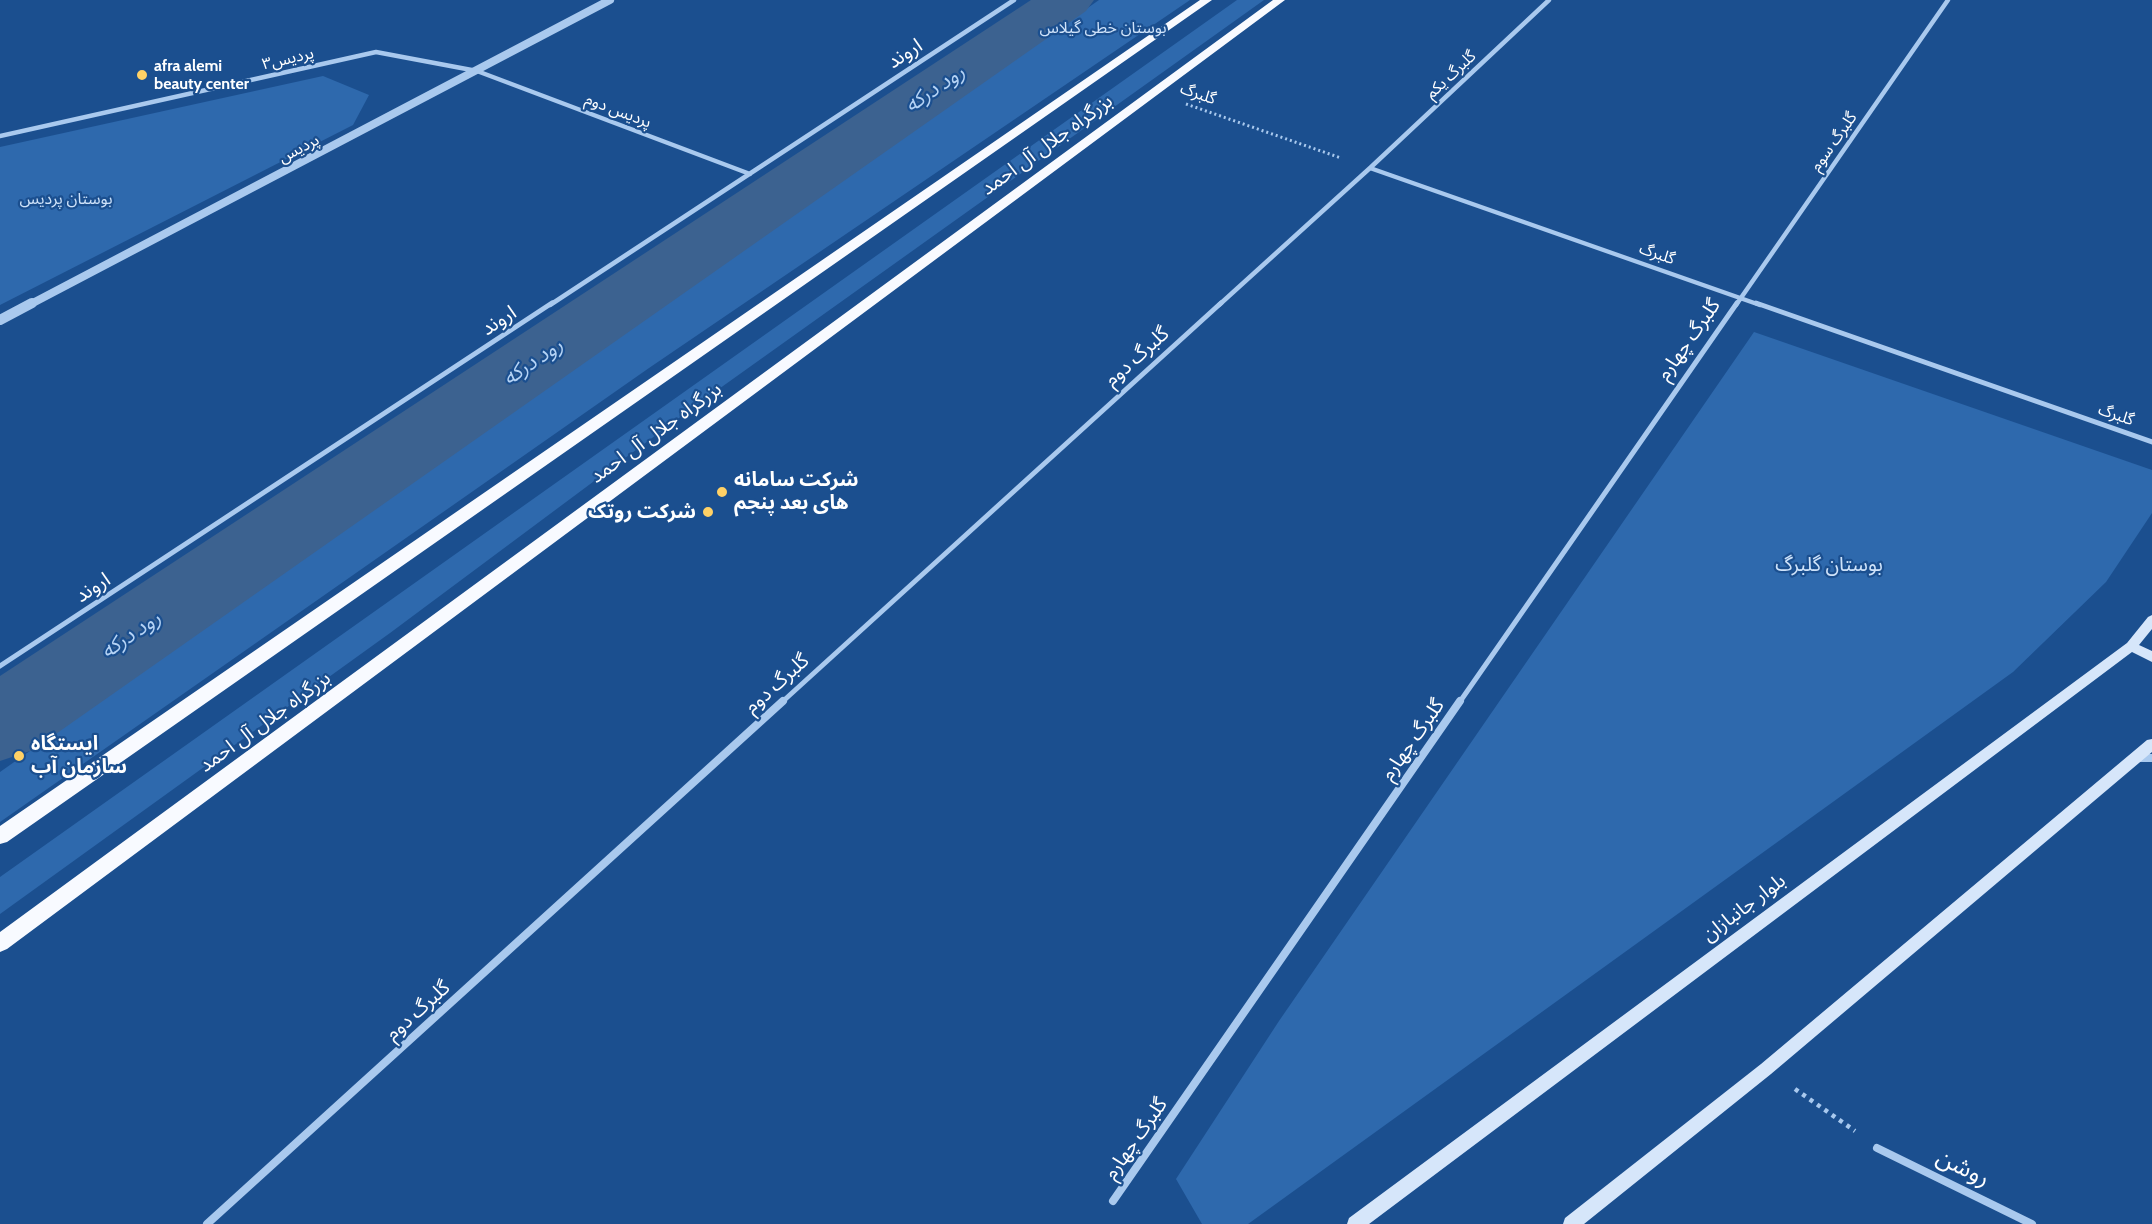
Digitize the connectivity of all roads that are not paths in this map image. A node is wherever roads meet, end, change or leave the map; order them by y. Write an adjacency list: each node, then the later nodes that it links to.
1 (610, 0): 7 (street, پردیس)
2 (1014, 0): 10 (street, اروند)
3 (1208, 0): 21 (highway, بزرگراه جلال آل احمد)
4 (1280, 0): 22 (highway, بزرگراه جلال آل احمد)
5 (1549, 0): 9 (street, گلبرگ یکم)
6 (1948, 0): 11 (street, گلبرگ سوم)
7 (477, 70): 8 (street, پردیس۳); 10 (street, پردیس دوم); 12 (street, پردیس)
8 (0, 136)
9 (1370, 168): 11 (street, گلبرگ); 25 (street, گلبرگ دوم)
10 (750, 174): 17 (street, اروند)
11 (1739, 297): 13 (street, گلبرگ); 24 (street, گلبرگ چهارم)
12 (0, 320)
13 (2152, 442)
14 (2152, 620): 15 (main road, بلوار جانبازان)
15 (2132, 646): 16 (main road); 26 (main road, بلوار جانبازان)
16 (2152, 657)
17 (0, 666)
18 (2152, 744): 19 (main road)
19 (2135, 758): 20 (street); 27 (main road)
20 (2152, 758)
21 (0, 836)
22 (0, 943)
23 (1877, 1148): 28 (street, روشن)
24 (1113, 1201)
25 (207, 1224)
26 (1355, 1224)
27 (1571, 1224)
28 (2032, 1224)

